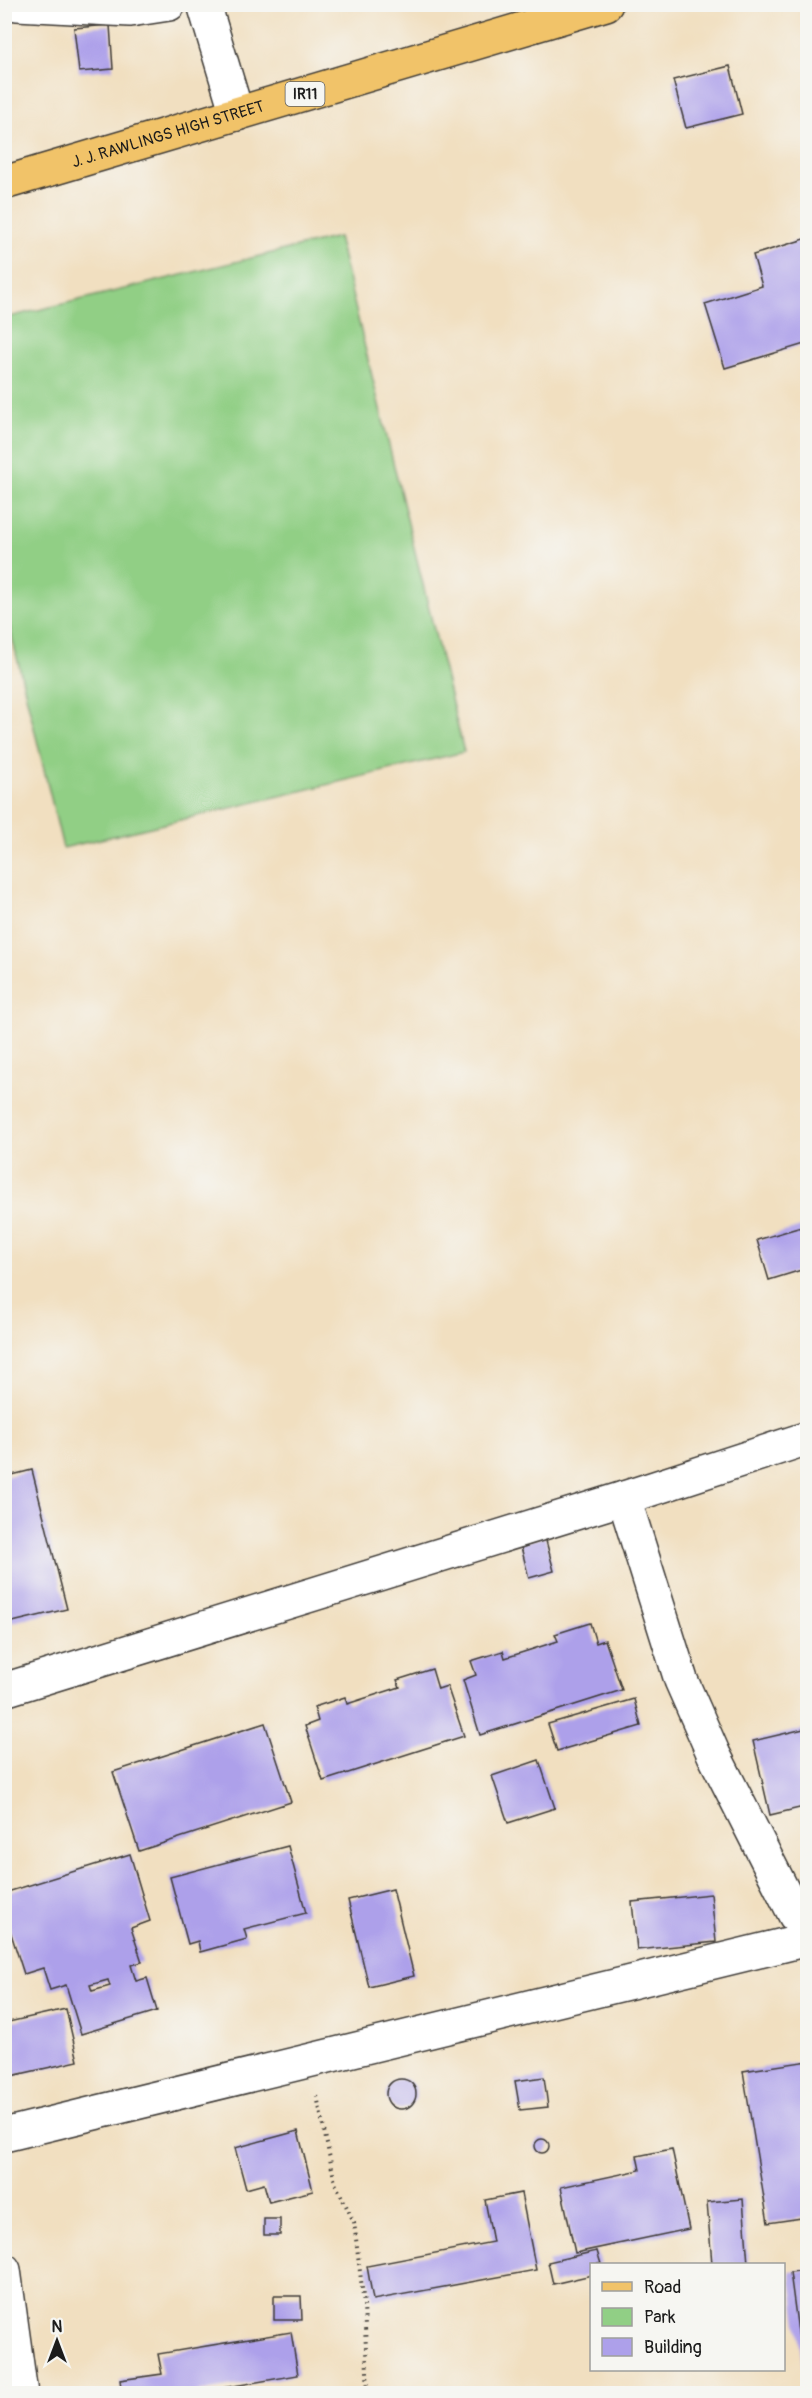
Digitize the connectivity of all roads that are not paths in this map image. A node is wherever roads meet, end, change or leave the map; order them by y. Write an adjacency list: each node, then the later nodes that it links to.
1 (17, 4): 2 (street)
2 (169, 4)
3 (204, 4): 5 (street)
4 (605, 5): 5 (main road, J. J. RAWLINGS HIGH STREET / IR11)
5 (237, 114): 6 (main road, J. J. RAWLINGS HIGH STREET / IR11)
6 (4, 183)
7 (807, 1438): 8 (street)
8 (624, 1498): 9 (street); 10 (street)
9 (4, 1690)
10 (807, 1928)
11 (807, 1939): 12 (street)
12 (4, 2135)
13 (4, 2270): 14 (street)
14 (21, 2394)

